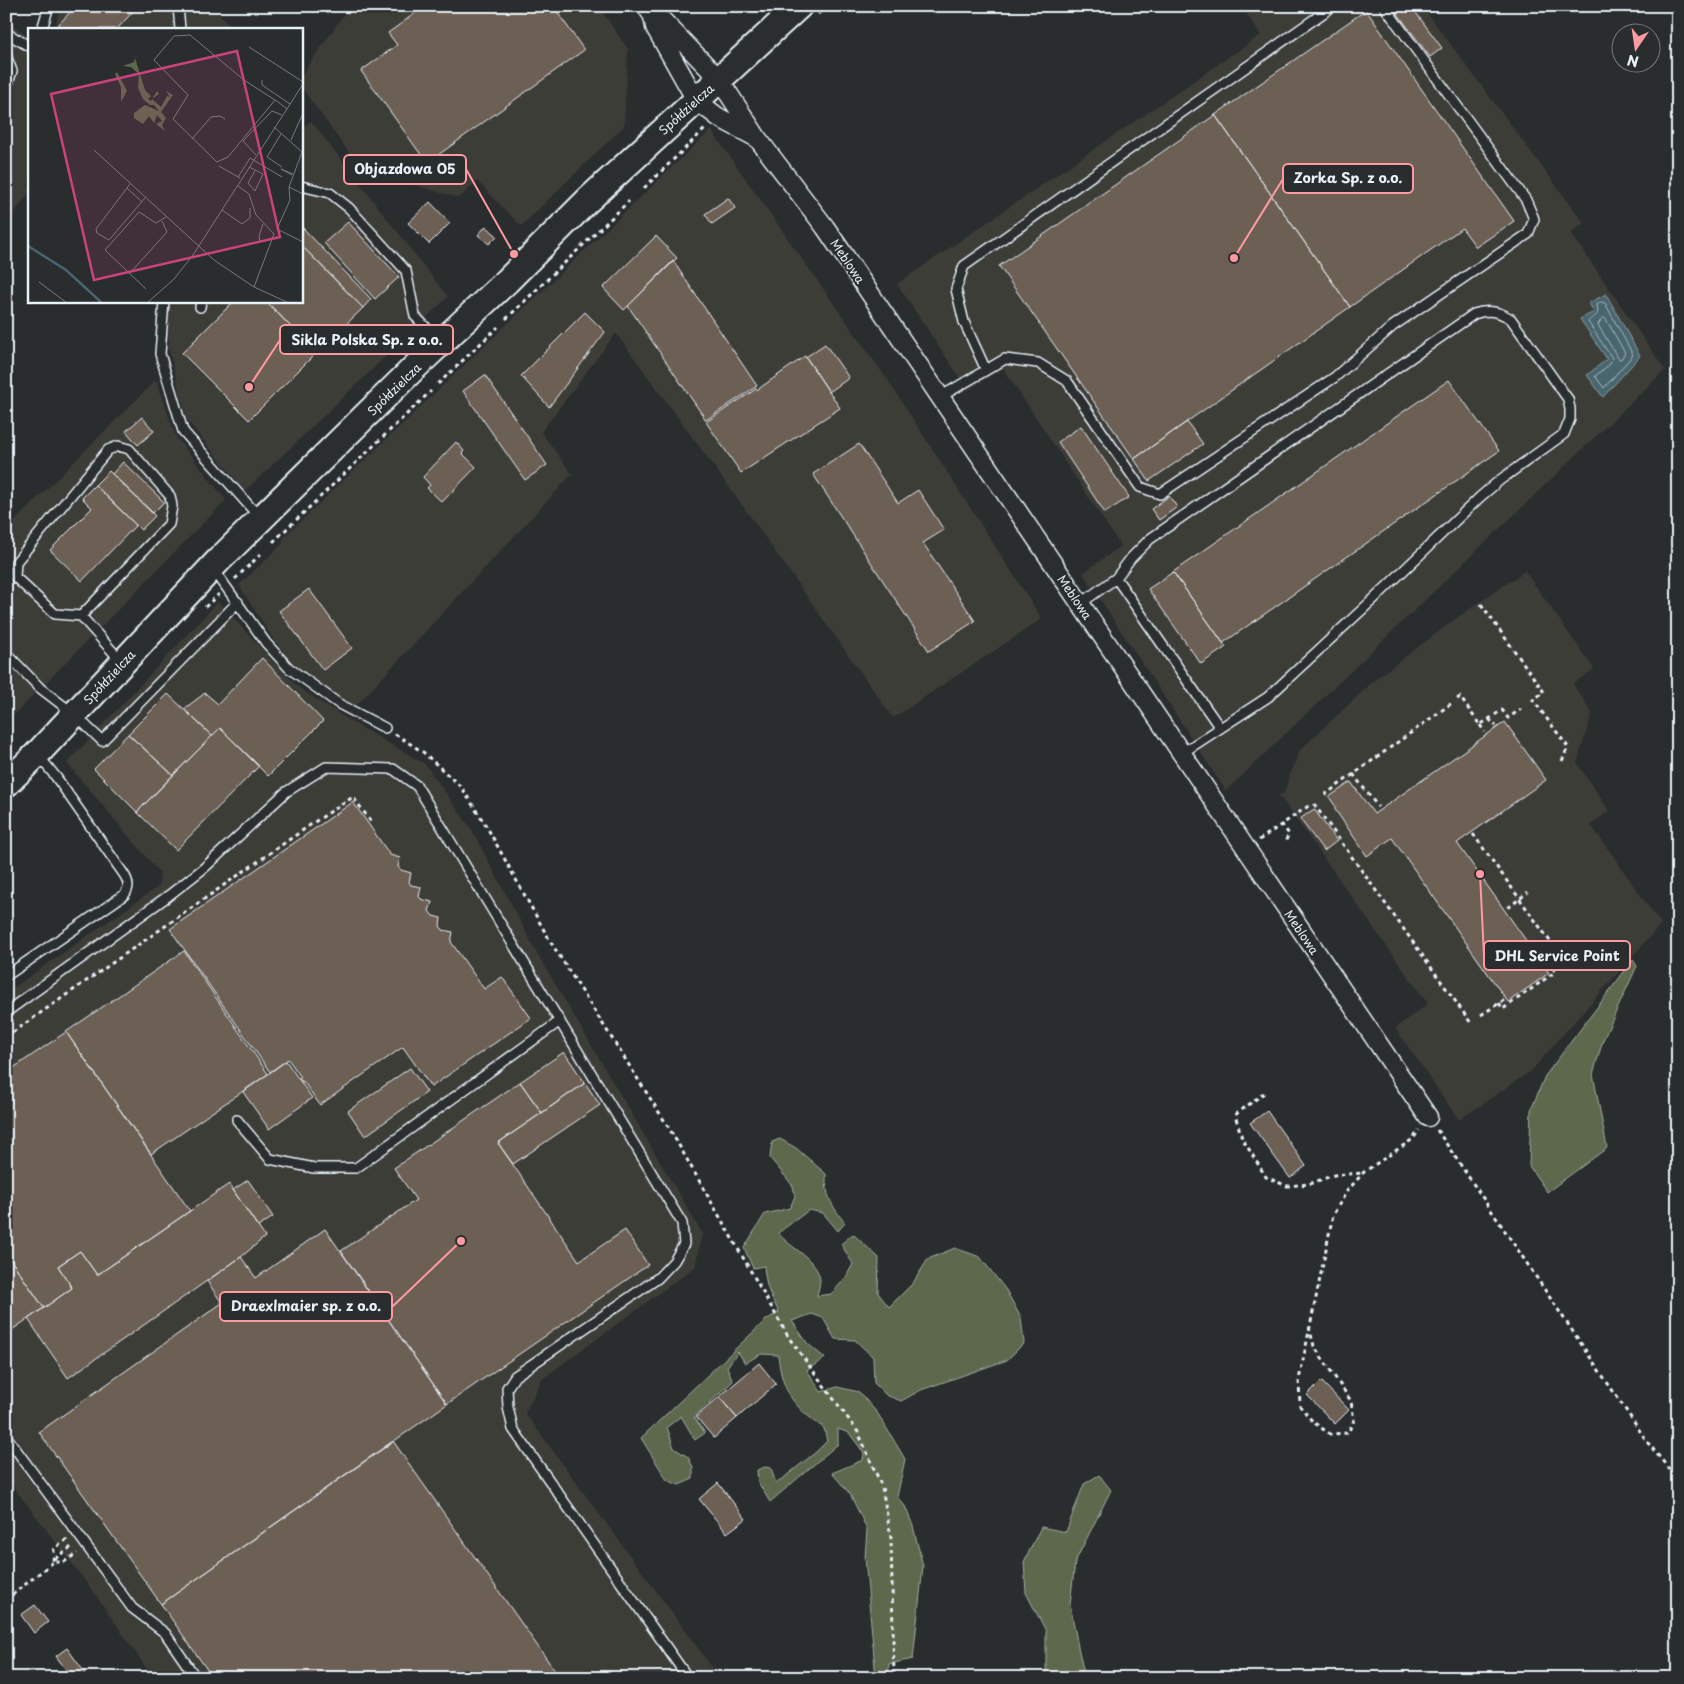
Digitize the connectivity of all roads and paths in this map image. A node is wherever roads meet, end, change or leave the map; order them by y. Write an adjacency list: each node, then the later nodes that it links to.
1 (49, 6): 7 (lane)
2 (178, 6): 8 (lane)
3 (799, 6): 12 (street)
4 (1333, 6): 24 (lane)
5 (1384, 6): 24 (lane)
6 (650, 11): 12 (street, Spółdzielcza); 14 (street)
7 (42, 28)
8 (180, 28)
9 (6, 33): 10 (lane)
10 (28, 45)
11 (6, 55): 13 (lane)
12 (719, 79): 14 (street, Spółdzielcza); 16 (street, Meblowa)
13 (6, 90)
14 (696, 100): 16 (street); 23 (street, Spółdzielcza)
15 (711, 124): 18 (path)
16 (758, 139): 27 (street, Meblowa)
17 (302, 186): 23 (lane)
18 (644, 188)
19 (629, 200): 21 (path)
20 (164, 302): 28 (lane)
21 (506, 319)
22 (498, 327): 25 (path)
23 (441, 343): 28 (street, Spółdzielcza)
24 (986, 370): 27 (lane)
25 (438, 384)
26 (431, 392): 29 (path)
27 (940, 397): 35 (street, Meblowa)
28 (261, 520): 31 (street, Spółdzielcza)
29 (273, 542)
30 (263, 552): 33 (path)
31 (212, 568): 34 (lane); 39 (street, Spółdzielcza)
32 (1116, 578): 35 (lane); 48 (lane); 48 (lane)
33 (235, 579)
34 (238, 602): 43 (lane); 47 (lane)
35 (1080, 604): 50 (street, Meblowa)
36 (1480, 604): 52 (path)
37 (81, 616): 37 (lane); 39 (lane)
38 (6, 653): 43 (lane)
39 (123, 663): 43 (street, Spółdzielcza)
40 (1457, 699): 45 (path)
41 (1452, 703): 53 (path)
42 (1521, 709): 44 (path)
43 (74, 714): 51 (street, Spółdzielcza)
44 (1490, 719): 45 (path); 46 (path)
45 (1480, 725): 49 (path)
46 (1496, 726)
47 (385, 728): 89 (path)
48 (1220, 728): 50 (lane)
49 (1485, 732)
50 (1182, 753): 61 (street, Meblowa)
51 (37, 754): 54 (street, Spółdzielcza); 67 (lane)
52 (1562, 761)
53 (1353, 774): 55 (path); 56 (path)
54 (6, 784)
55 (1326, 796)
56 (1378, 807)
57 (372, 823): 74 (path)
58 (1281, 824): 60 (path); 61 (path); 73 (path)
59 (1474, 834): 63 (path)
60 (1285, 842)
61 (1246, 849): 76 (street, Meblowa)
62 (1528, 892): 63 (path)
63 (1520, 898): 64 (path); 65 (path)
64 (1508, 908)
65 (1552, 966): 66 (path); 69 (path)
66 (1548, 968)
67 (6, 976)
68 (1504, 1000): 69 (path)
69 (1499, 1003): 71 (path)
70 (6, 1012): 72 (lane)
71 (1481, 1015)
72 (560, 1021): 77 (lane); 88 (lane)
73 (1471, 1023)
74 (6, 1037)
75 (1264, 1093): 78 (path)
76 (1428, 1117): 78 (path); 81 (path)
77 (236, 1120)
78 (1364, 1172): 79 (path)
79 (1310, 1327): 79 (path)
80 (6, 1436): 87 (lane)
81 (1678, 1480)
82 (72, 1536): 85 (path)
83 (77, 1543): 85 (path)
84 (82, 1550): 85 (path)
85 (53, 1562): 86 (path)
86 (6, 1600)
87 (196, 1678)
88 (688, 1678)
89 (894, 1678)

